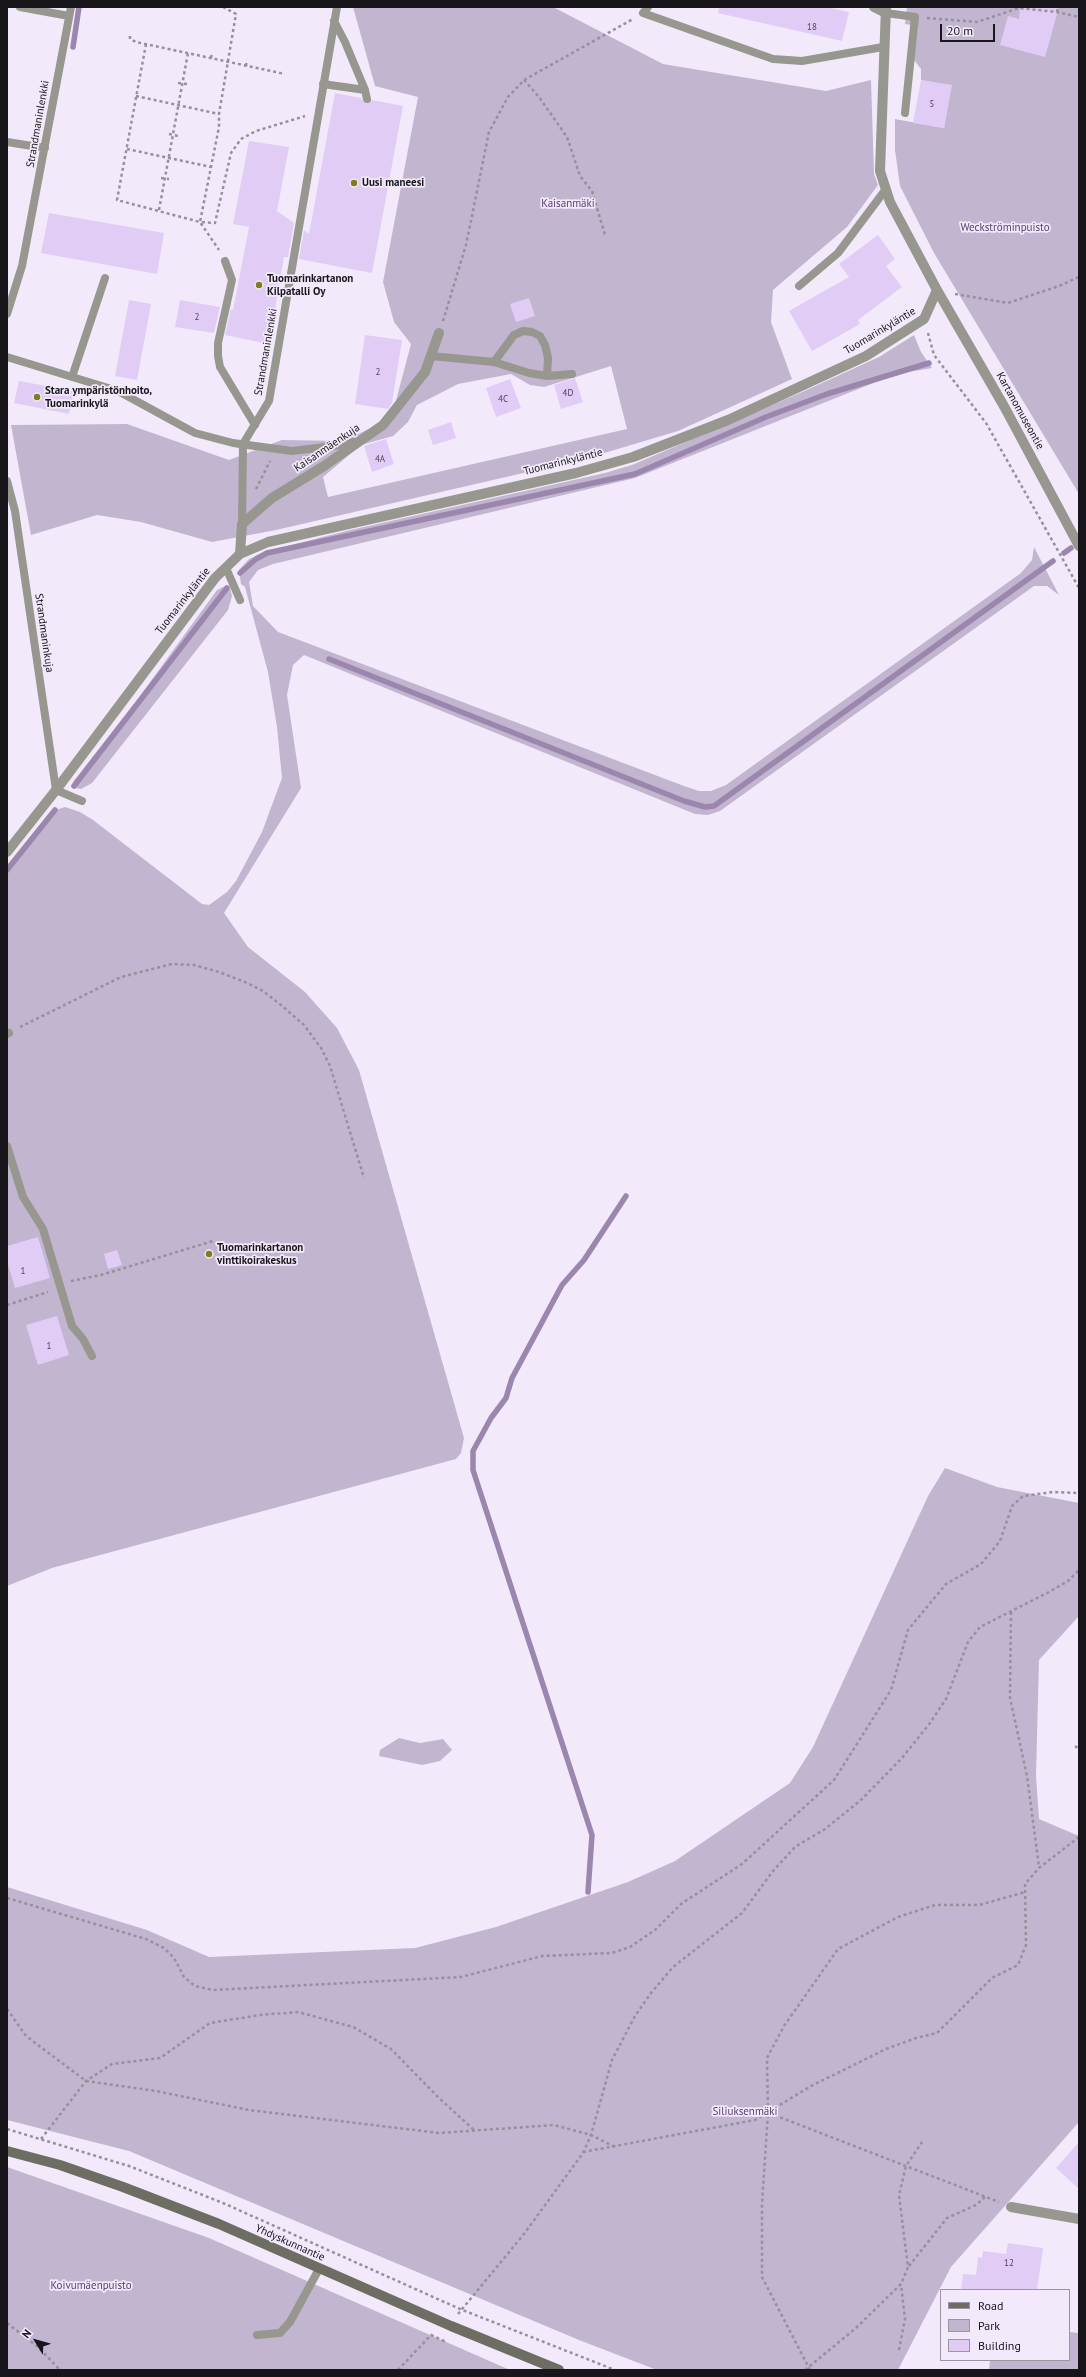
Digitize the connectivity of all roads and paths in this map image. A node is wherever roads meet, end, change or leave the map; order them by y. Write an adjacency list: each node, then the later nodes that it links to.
1 (20, 7): 11 (lane)
2 (71, 7): 11 (lane, Strandmaninlenkki)
3 (223, 7): 26 (path)
4 (336, 7): 14 (lane, Strandmaninlenkki)
5 (874, 7): 9 (street)
6 (1018, 7): 10 (path); 12 (path)
7 (1058, 7): 10 (path)
8 (646, 10): 20 (lane); 31 (path)
9 (886, 10): 12 (lane); 20 (street)
10 (1056, 12): 13 (path)
11 (69, 16): 49 (lane, Strandmaninlenkki)
12 (915, 17): 41 (lane)
13 (1079, 17)
14 (334, 21): 35 (lane, Strandmaninlenkki); 36 (lane)
15 (130, 36): 17 (path)
16 (152, 40): 18 (path)
17 (146, 44): 18 (path); 29 (path)
18 (150, 45): 21 (path)
19 (181, 46): 21 (path)
20 (883, 47): 58 (street)
21 (181, 52): 23 (path)
22 (212, 52): 24 (path)
23 (188, 53): 24 (path); 33 (path)
24 (211, 58): 26 (path)
25 (247, 60): 27 (path)
26 (227, 62): 27 (path); 42 (path)
27 (246, 66): 30 (path)
28 (136, 73): 29 (path)
29 (140, 74): 37 (path)
30 (285, 74)
31 (524, 80): 61 (path); 69 (path)
32 (178, 83): 33 (path)
33 (183, 83): 34 (path); 39 (path)
34 (187, 84)
35 (323, 84): 36 (lane); 40 (lane, Strandmaninlenkki)
36 (365, 90): 38 (lane)
37 (136, 96): 39 (path); 44 (path)
38 (367, 99)
39 (179, 105): 42 (path); 46 (path)
40 (319, 110): 60 (path); 76 (lane, Strandmaninlenkki)
41 (905, 113)
42 (219, 114): 52 (path)
43 (127, 124): 44 (path)
44 (131, 125): 50 (path)
45 (169, 134): 46 (path)
46 (173, 135): 47 (path); 51 (path)
47 (178, 136)
48 (7, 142): 49 (lane)
49 (45, 148): 67 (lane, Strandmaninlenkki)
50 (127, 149): 51 (path); 54 (path)
51 (169, 158): 52 (path); 56 (path)
52 (211, 167): 60 (path)
53 (119, 170): 54 (path)
54 (123, 171): 59 (path)
55 (161, 178): 56 (path)
56 (165, 178): 57 (path); 59 (path)
57 (170, 179)
58 (886, 189): 65 (lane); 66 (street)
59 (159, 210): 60 (path)
60 (200, 222): 62 (path)
61 (605, 235)
62 (225, 261): 76 (lane)
63 (1079, 277): 66 (path)
64 (105, 278): 75 (lane)
65 (799, 286)
66 (937, 290): 68 (street, Tuomarinkyläntie); 82 (street, Kartanomuseontie)
67 (7, 314)
68 (924, 319): 83 (street, Tuomarinkyläntie); 85 (path)
69 (439, 333): 70 (street, Kaisanmäenkuja)
70 (431, 356): 72 (lane); 77 (street, Kaisanmäenkuja)
71 (7, 357): 75 (lane)
72 (494, 362): 74 (lane); 74 (lane)
73 (572, 374): 74 (lane)
74 (547, 376)
75 (72, 377): 78 (lane)
76 (255, 425): 78 (lane, Strandmaninlenkki)
77 (361, 440): 78 (lane); 81 (street, Kaisanmäenkuja)
78 (243, 444): 81 (lane)
79 (7, 481): 80 (lane, Strandmaninkuja)
80 (11, 512): 87 (lane, Strandmaninkuja)
81 (242, 524): 83 (street)
82 (1079, 546)
83 (240, 554): 84 (street, Tuomarinkyläntie)
84 (226, 568): 86 (lane); 87 (street, Tuomarinkyläntie)
85 (1079, 588)
86 (240, 600)
87 (56, 790): 88 (lane); 89 (street, Tuomarinkyläntie)
88 (82, 801)
89 (7, 852)
90 (8, 1034): 92 (path)
91 (7, 1146): 94 (lane)
92 (364, 1178)
93 (213, 1241): 94 (path)
94 (60, 1288): 95 (path); 96 (lane)
95 (7, 1306)
96 (92, 1356)
97 (1079, 1493): 105 (path)
98 (1079, 1570): 99 (path)
99 (1011, 1612): 103 (path); 111 (path)
100 (1075, 1746): 101 (path)
101 (1079, 1749)
102 (1079, 1837): 103 (path)
103 (1039, 1868): 104 (path)
104 (1025, 1892): 108 (path); 108 (path)
105 (7, 1898)
106 (7, 2009): 107 (path)
107 (86, 2082): 110 (path); 110 (path); 112 (path)
108 (768, 2113): 114 (path); 117 (path); 129 (path)
109 (7, 2129): 112 (path)
110 (474, 2130): 111 (path)
111 (591, 2135): 114 (path); 116 (path)
112 (41, 2138): 124 (path)
113 (922, 2142): 117 (path)
114 (614, 2147): 116 (path)
115 (7, 2150): 122 (main road, Yhdyskunnantie)
116 (583, 2153): 124 (path)
117 (906, 2166): 118 (path); 121 (path)
118 (985, 2197): 119 (path); 121 (path)
119 (1011, 2207): 120 (street)
120 (1079, 2219)
121 (908, 2267): 123 (path)
122 (319, 2269): 126 (lane); 132 (main road, Yhdyskunnantie)
123 (901, 2284): 128 (path); 129 (path)
124 (460, 2309): 133 (path)
125 (7, 2323): 130 (path)
126 (257, 2335)
127 (444, 2341): 131 (path)
128 (899, 2350)
129 (808, 2366): 134 (path); 135 (path)
130 (60, 2370)
131 (398, 2370)
132 (559, 2370)
133 (615, 2370)
134 (805, 2370)
135 (810, 2370)

